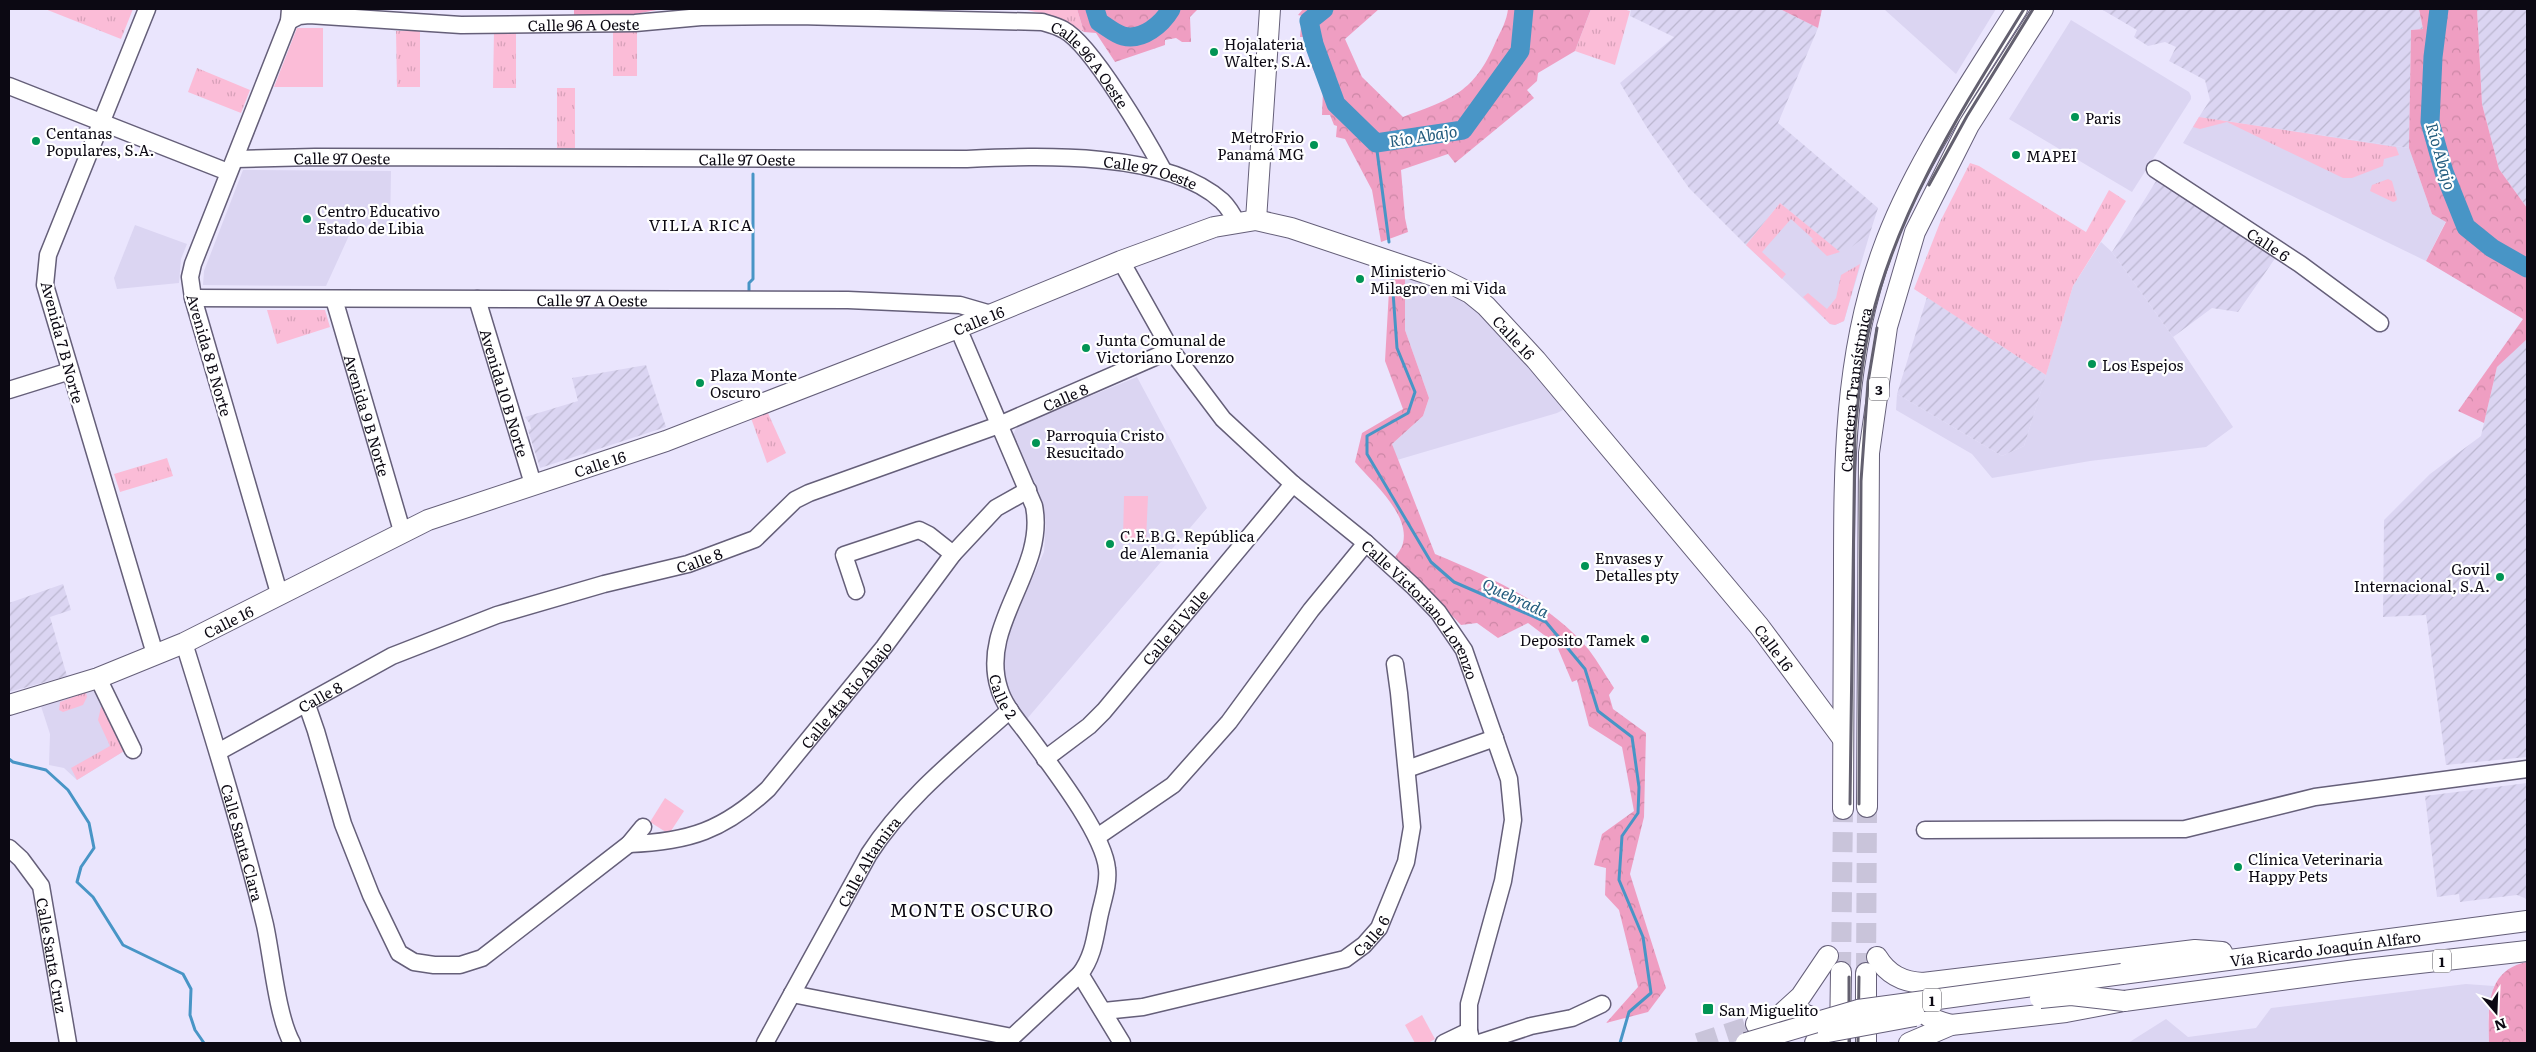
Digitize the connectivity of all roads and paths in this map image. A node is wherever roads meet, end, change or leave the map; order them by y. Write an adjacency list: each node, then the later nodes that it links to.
1 (147, 9): 7 (street, Avenida 7 B Norte)
2 (1270, 9): 11 (main road)
3 (2017, 9): 35 (main road, Carretera Transístmica / 3)
4 (2043, 9): 47 (main road, Carretera Transístmica / 3)
5 (290, 15): 8 (street, Avenida 8 B Norte); 10 (street, Calle 96 A Oeste)
6 (9, 86): 7 (street)
7 (102, 122): 8 (street); 20 (street, Avenida 7 B Norte)
8 (232, 165): 10 (street, Calle 97 Oeste); 13 (street, Avenida 8 B Norte)
9 (2155, 169): 17 (street, Calle 6)
10 (1163, 170): 11 (street, Calle 97 Oeste)
11 (1246, 222): 12 (main road, Calle 16); 36 (main road, Calle 16)
12 (1121, 260): 16 (main road, Calle 16); 19 (street, Calle Victoriano Lorenzo)
13 (193, 298): 14 (street, Calle 97 A Oeste); 30 (street, Avenida 8 B Norte)
14 (334, 299): 15 (street, Calle 97 A Oeste); 26 (street, Avenida 9 B Norte)
15 (477, 299): 16 (street, Calle 97 A Oeste); 23 (street, Avenida 10 B Norte)
16 (991, 314): 18 (main road, Calle 16)
17 (2380, 323)
18 (958, 328): 22 (street, Calle 2); 23 (main road, Calle 16)
19 (1171, 350): 22 (street, Calle 8); 24 (street, Calle Victoriano Lorenzo)
20 (70, 371): 21 (street); 32 (street, Avenida 7 B Norte)
21 (9, 390)
22 (999, 425): 25 (street, Calle 2); 37 (street, Calle 8)
23 (533, 484): 26 (main road, Calle 16)
24 (1293, 484): 27 (street, Calle Victoriano Lorenzo); 44 (street, Calle El Valle)
25 (1028, 490): 28 (street, Calle 4ta Rio Abajo); 39 (street, Calle 2)
26 (402, 532): 30 (main road, Calle 16)
27 (1366, 543): 40 (street, Calle Victoriano Lorenzo); 51 (street)
28 (953, 554): 29 (street); 52 (street, Calle 4ta Rio Abajo)
29 (856, 591)
30 (279, 593): 31 (main road, Calle 16)
31 (184, 642): 32 (main road, Calle 16); 43 (street, Calle Santa Clara)
32 (154, 654): 34 (main road, Calle 16)
33 (1394, 664): 45 (street, Calle 6)
34 (98, 678): 38 (main road, Calle 16); 42 (street)
35 (1844, 686): 36 (main road); 41 (main road, Carretera Transístmica / 3)
36 (1808, 691): 41 (main road, Calle 16)
37 (306, 705): 43 (street, Calle 8); 52 (street)
38 (9, 706)
39 (1010, 710): 44 (street, Calle 2); 61 (street, Calle Altamira)
40 (1495, 738): 45 (street); 68 (street, Calle Victoriano Lorenzo)
41 (1843, 739): 48 (main road, Carretera Transístmica / 3)
42 (133, 750)
43 (218, 752): 71 (street, Calle Santa Clara)
44 (1046, 759): 51 (street, Calle 2)
45 (1407, 769): 64 (street, Calle 6)
46 (2527, 769): 50 (street)
47 (1866, 806)
48 (1843, 809)
49 (643, 827): 52 (street)
50 (1925, 830)
51 (1097, 836): 59 (street, Calle 2)
52 (629, 844)
53 (9, 848): 70 (street, Calle Santa Cruz)
54 (2527, 921): 57 (main road, Vía Ricardo Joaquín Alfaro / 1)
55 (2527, 951): 62 (main road, Vía Ricardo Joaquín Alfaro / 1)
56 (1828, 956): 65 (main road)
57 (2252, 956): 60 (main road); 75 (main road, Vía Ricardo Joaquín Alfaro / 1, bridge)
58 (1841, 972): 78 (main road)
59 (1080, 974): 64 (street); 69 (street, Calle 2)
60 (1934, 982): 67 (main road); 79 (main road)
61 (792, 994): 69 (street); 72 (street, Calle Altamira)
62 (2124, 1001): 67 (main road); 76 (main road, bridge)
63 (1602, 1004): 68 (street)
64 (1104, 1011): 73 (street)
65 (1776, 1019): 66 (main road); 77 (main road)
66 (1756, 1024)
67 (1951, 1025): 80 (main road)
68 (1473, 1039): 74 (street)
69 (1009, 1040)
70 (68, 1043)
71 (292, 1043)
72 (765, 1043)
73 (1122, 1043)
74 (1444, 1043)
75 (1746, 1043)
76 (1790, 1043)
77 (1816, 1043)
78 (1840, 1043)
79 (1866, 1043)
80 (1909, 1043)

